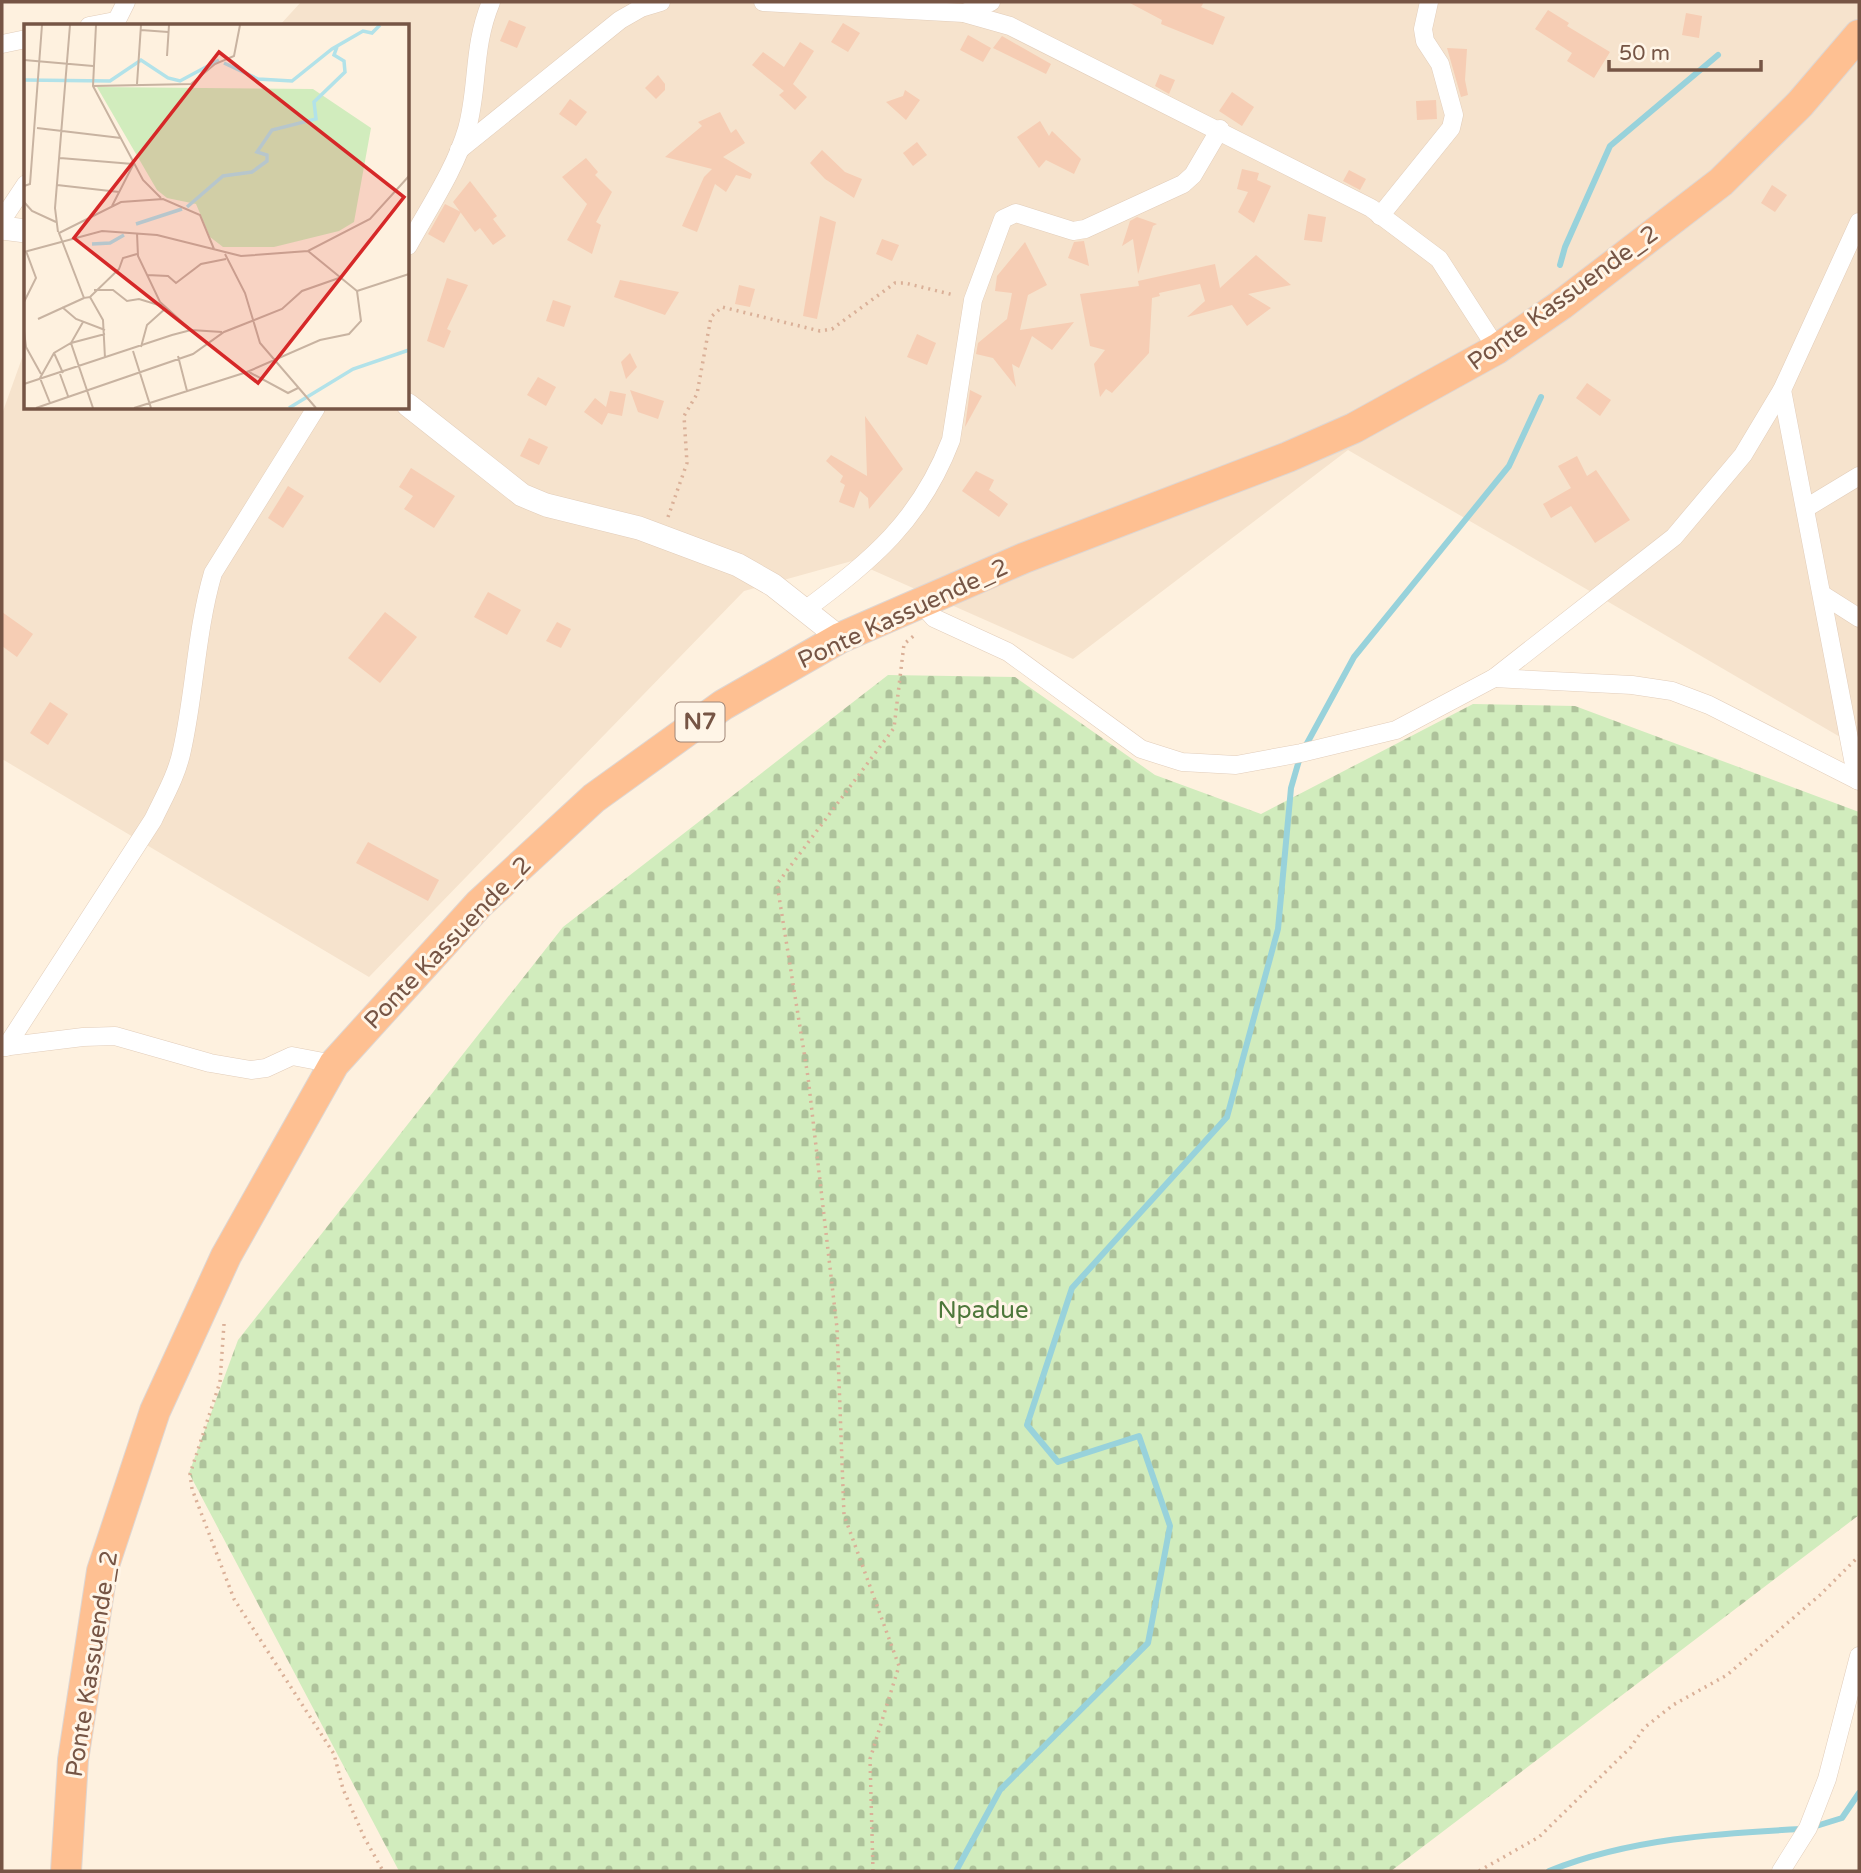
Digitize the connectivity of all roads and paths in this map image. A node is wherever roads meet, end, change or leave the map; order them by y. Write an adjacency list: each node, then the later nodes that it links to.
1 (127, 2): 9 (street)
2 (491, 2): 14 (street)
3 (661, 2): 14 (street)
4 (763, 2): 7 (street)
5 (991, 2): 8 (street)
6 (1429, 2): 16 (street)
7 (943, 6): 8 (street)
8 (964, 12): 13 (street)
9 (115, 24)
10 (1859, 35): 23 (highway, Ponte Kassuende_2 / N7)
11 (24, 39): 12 (street)
12 (2, 44)
13 (1220, 129): 16 (street); 22 (street)
14 (459, 150): 21 (street)
15 (24, 187): 17 (street)
16 (1381, 216): 23 (street)
17 (2, 220)
18 (1859, 222): 24 (street)
19 (2, 228): 20 (street)
20 (24, 231)
21 (410, 242)
22 (973, 300): 29 (path); 31 (street)
23 (1497, 349): 32 (highway, Ponte Kassuende_2 / N7)
24 (1782, 390): 28 (street); 35 (street)
25 (410, 407): 29 (street)
26 (315, 410): 38 (street)
27 (1859, 476): 28 (street)
28 (1806, 508): 30 (street)
29 (660, 537): 31 (street)
30 (1824, 595): 33 (street); 36 (street)
31 (805, 610): 34 (street)
32 (927, 610): 34 (highway, Ponte Kassuende_2 / N7); 35 (street); 45 (path)
33 (1859, 618)
34 (840, 638): 39 (highway, Ponte Kassuende_2 / N7)
35 (1494, 678): 37 (street)
36 (1855, 751): 37 (street)
37 (1858, 780)
38 (4, 1047): 39 (street)
39 (334, 1064): 43 (highway, Ponte Kassuende_2 / N7)
40 (224, 1311): 44 (path)
41 (1859, 1556): 46 (path)
42 (1859, 1656): 47 (street)
43 (66, 1871)
44 (383, 1871)
45 (873, 1871)
46 (1479, 1871)
47 (1781, 1871)

